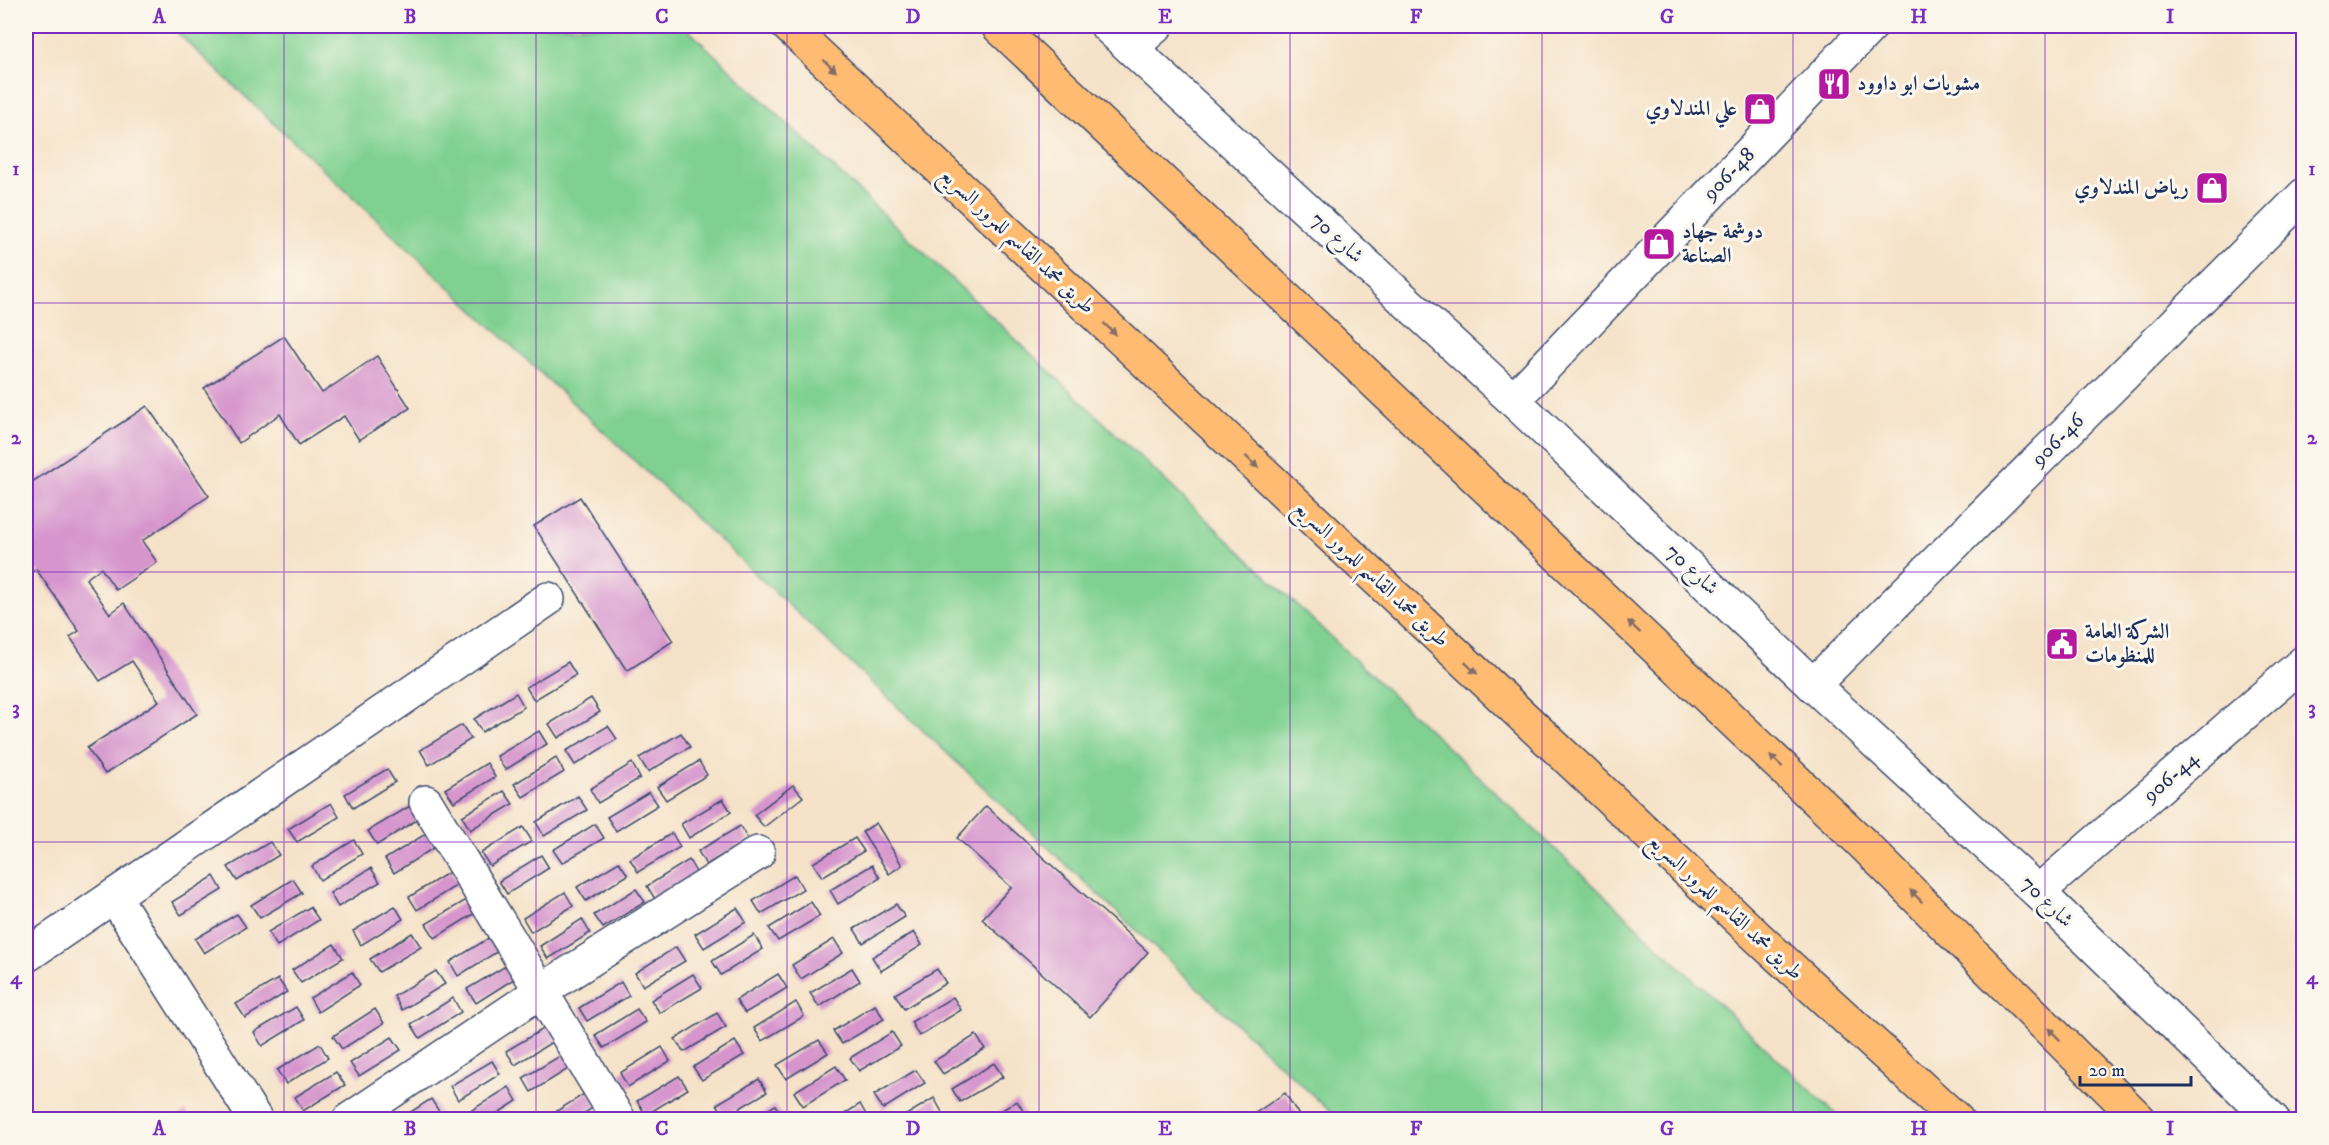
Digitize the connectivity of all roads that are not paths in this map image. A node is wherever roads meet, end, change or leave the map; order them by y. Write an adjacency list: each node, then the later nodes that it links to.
1 (788, 26): 21 (highway, طريق محمد القاسم للمرور السريع, one-way to 21)
2 (998, 26): 22 (highway, one-way to 2)
3 (1107, 26): 6 (street, شارع 70)
4 (1156, 26): 6 (street)
5 (1871, 26): 8 (street, 906-48)
6 (1131, 48): 8 (street, شارع 70)
7 (2304, 195): 11 (street, 906-46)
8 (1513, 400): 11 (street, شارع 70)
9 (548, 599): 15 (street)
10 (2304, 662): 14 (street, 906-44)
11 (1813, 685): 14 (street, شارع 70)
12 (426, 802): 17 (street)
13 (758, 853): 17 (street)
14 (2038, 892): 23 (street, شارع 70)
15 (114, 896): 16 (street); 18 (street)
16 (26, 956)
17 (541, 991): 19 (street); 20 (street)
18 (256, 1119)
19 (349, 1119)
20 (619, 1119)
21 (1957, 1119)
22 (2140, 1119)
23 (2272, 1119)

